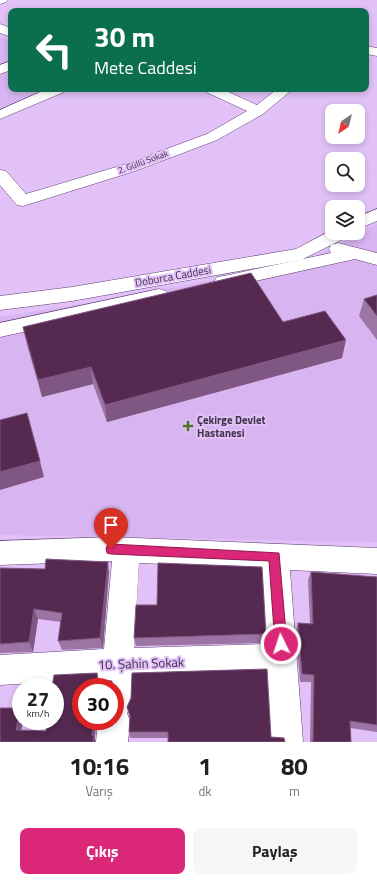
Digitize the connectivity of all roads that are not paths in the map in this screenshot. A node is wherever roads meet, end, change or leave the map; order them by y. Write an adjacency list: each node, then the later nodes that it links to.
1 (52, 92): 5 (street)
2 (217, 92): 4 (street)
3 (282, 92): 4 (street, 2. Güllü Sokak)
4 (258, 111): 6 (street, 2. Güllü Sokak)
5 (0, 115)
6 (0, 175)
7 (377, 214): 8 (street)
8 (365, 220)
9 (328, 240): 10 (street, Doburca Caddesi)
10 (322, 243): 11 (street); 13 (street, Doburca Caddesi)
11 (352, 254): 12 (street); 14 (street)
12 (377, 259)
13 (0, 303)
14 (0, 330)
15 (0, 553): 16 (street)
16 (275, 556): 17 (street); 19 (street)
17 (377, 561)
18 (125, 562): 20 (street)
19 (282, 659): 20 (street, 10. Şahin Sokak); 25 (street)
20 (118, 663): 21 (street, 10. Şahin Sokak); 22 (street)
21 (0, 670)
22 (117, 678)
23 (113, 730): 24 (street)
24 (112, 742)
25 (287, 742)

